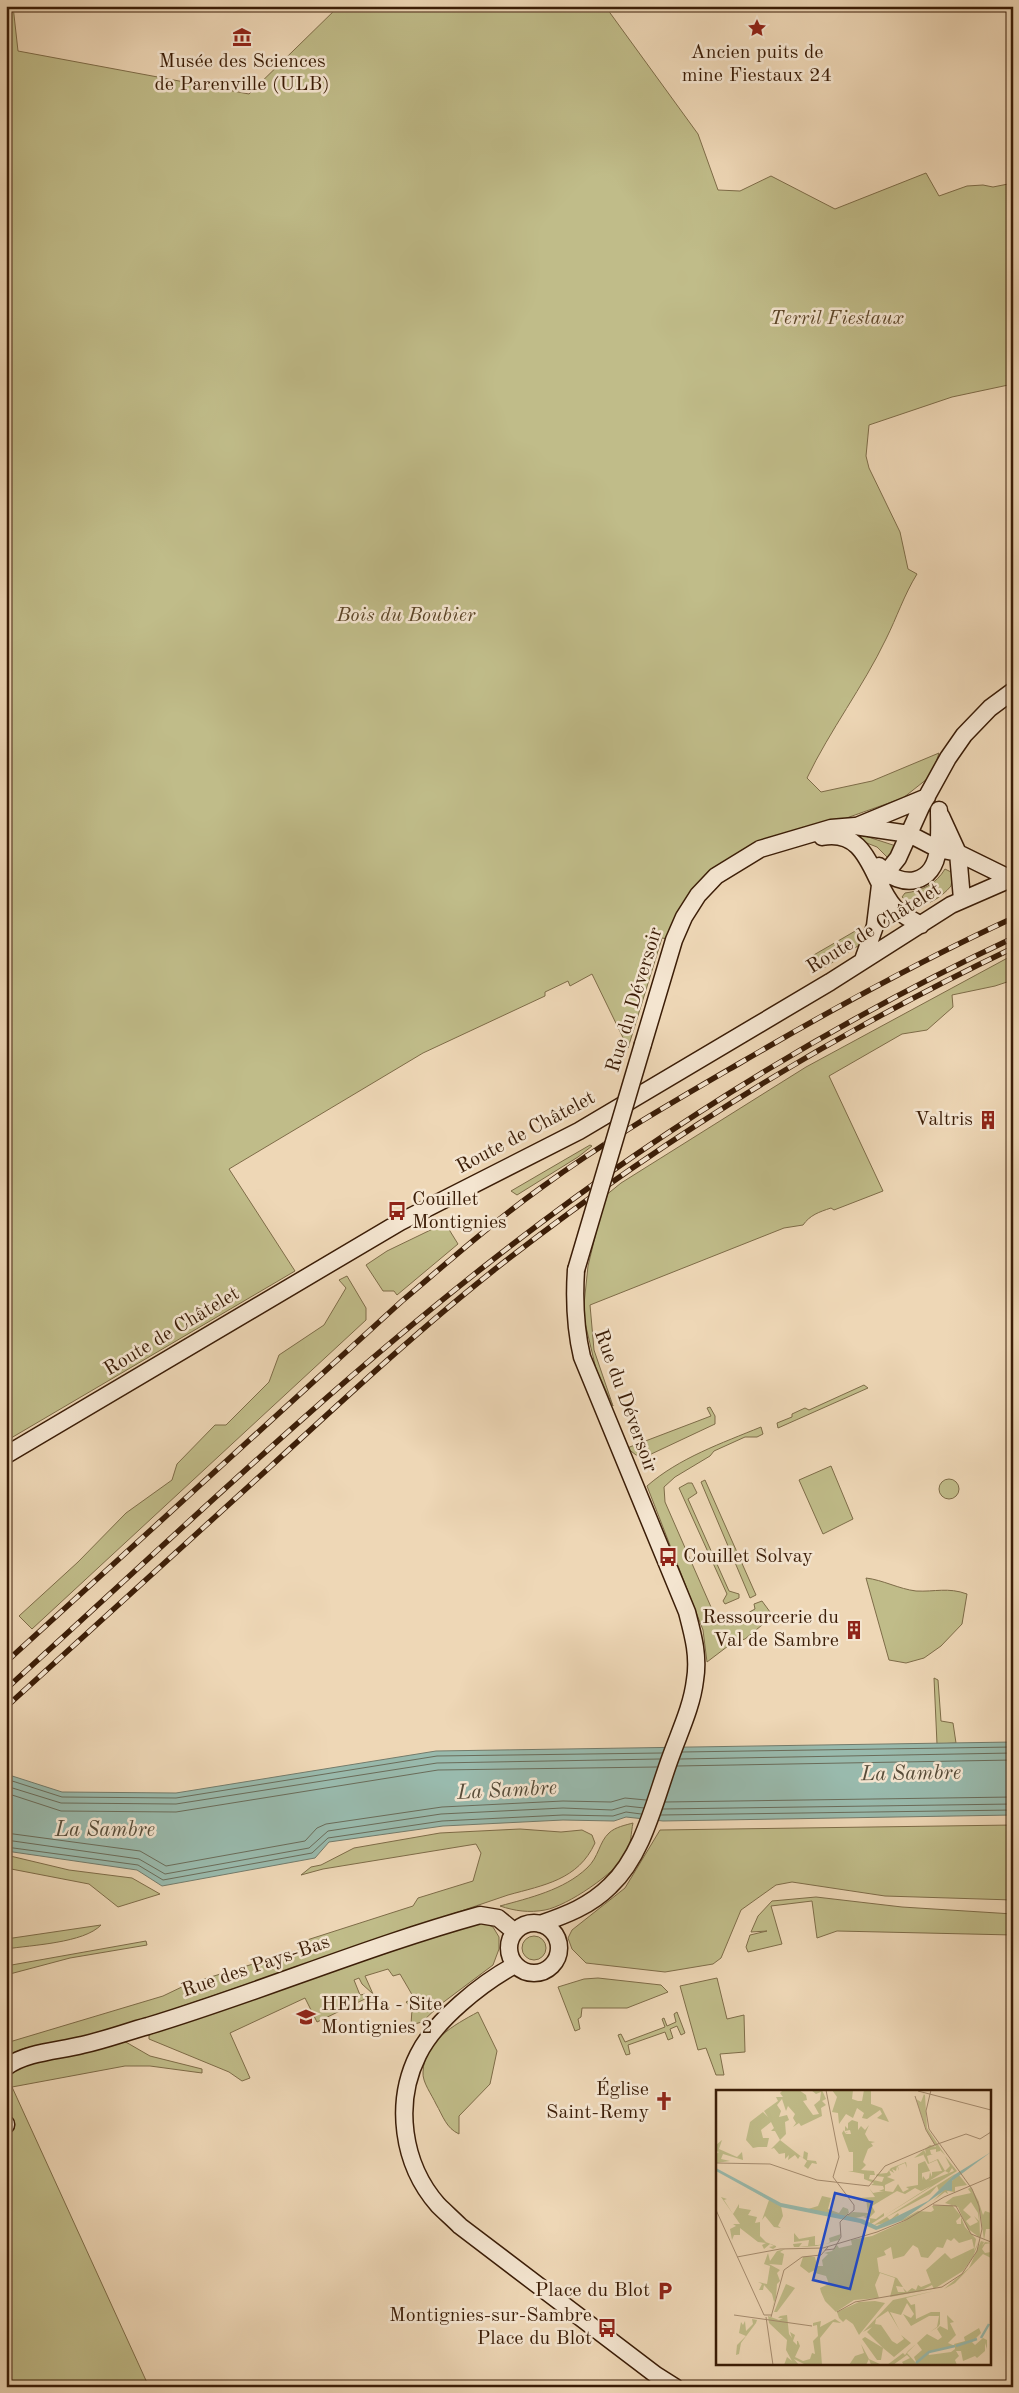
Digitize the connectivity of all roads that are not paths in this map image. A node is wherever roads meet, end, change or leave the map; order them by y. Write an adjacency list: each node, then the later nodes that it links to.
1 (1013, 691): 2 (main road)
2 (938, 779): 3 (main road); 4 (main road)
3 (927, 797): 5 (main road); 6 (main road)
4 (939, 810): 8 (main road); 9 (main road)
5 (855, 826): 6 (main road, Rue du Déversoir); 7 (main road, Rue du Déversoir)
6 (909, 834): 8 (main road, Rue du Déversoir); 10 (main road)
7 (760, 849): 10 (main road, Rue du Déversoir); 16 (main road, Rue du Déversoir, bridge)
8 (938, 849): 9 (main road, Rue du Déversoir); 10 (main road)
9 (958, 853): 11 (main road, Rue du Déversoir); 12 (main road)
10 (883, 879): 13 (main road, Rue du Déversoir); 14 (main road)
11 (1012, 879): 12 (main road, Route de Châtelet)
12 (962, 899): 13 (main road, Route de Châtelet)
13 (921, 925): 14 (main road, Route de Châtelet)
14 (864, 960): 15 (main road, Route de Châtelet)
15 (6, 1456)
16 (574, 1912): 17 (main road, Rue du Déversoir); 19 (main road, Rue du Déversoir)
17 (540, 1924): 18 (main road); 19 (main road)
18 (515, 1932): 20 (main road); 21 (main road, Rue des Pays-Bas)
19 (557, 1937): 20 (main road)
20 (515, 1965): 22 (main road)
21 (6, 2067)
22 (675, 2387)

